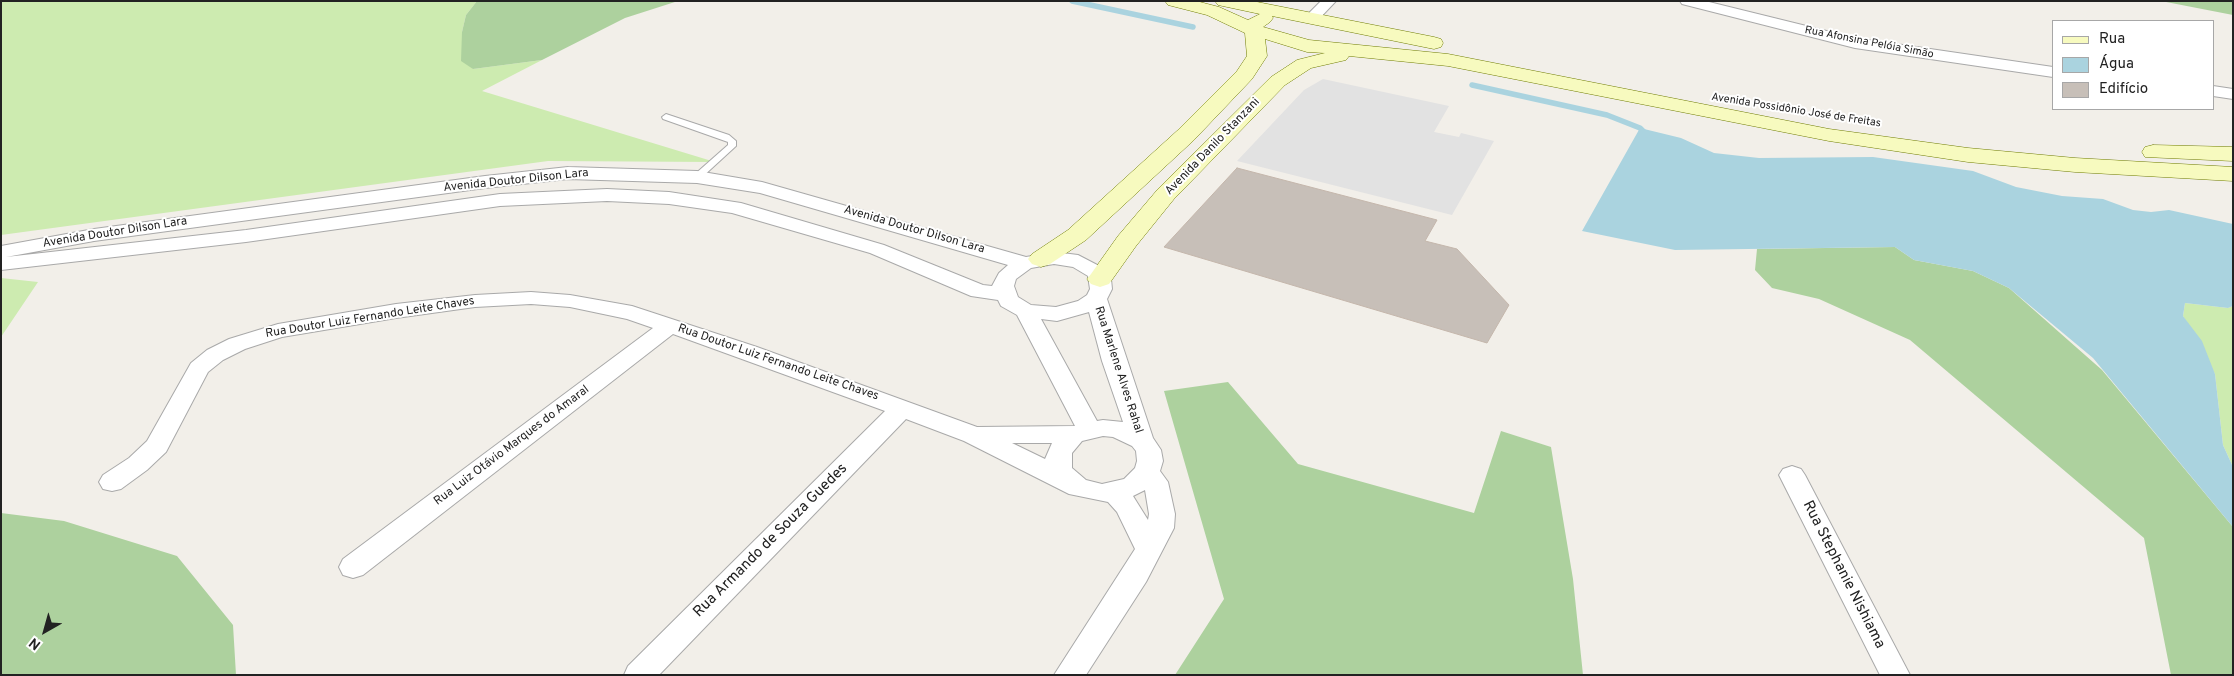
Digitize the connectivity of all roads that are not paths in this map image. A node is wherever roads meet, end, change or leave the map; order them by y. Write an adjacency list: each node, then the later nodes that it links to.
1 (1174, 1): 6 (street, Avenida Possidônio José de Freitas)
2 (1224, 1): 5 (street, Avenida Possidônio José de Freitas)
3 (1329, 1): 5 (street)
4 (1687, 1): 9 (street, Rua Afonsina Pelóia Simão)
5 (1304, 17): 6 (street); 7 (street, Avenida Possidônio José de Freitas)
6 (1251, 28): 8 (street, Avenida Possidônio José de Freitas); 19 (street)
7 (1365, 29): 8 (street); 13 (street, Avenida Possidônio José de Freitas)
8 (1362, 52): 14 (street, Avenida Possidônio José de Freitas); 21 (street, Avenida Danilo Stanzani)
9 (2052, 72)
10 (2214, 91): 11 (street)
11 (2233, 94)
12 (666, 117): 15 (lane)
13 (2233, 154)
14 (2233, 174)
15 (696, 177): 16 (street, Avenida Doutor Dilson Lara); 19 (street, Avenida Doutor Dilson Lara)
16 (485, 182): 17 (street); 18 (street, Avenida Doutor Dilson Lara)
17 (477, 203): 20 (street, Avenida Doutor Dilson Lara); 22 (street, Avenida Doutor Dilson Lara)
18 (1, 252)
19 (1033, 261): 21 (street); 22 (street)
20 (1, 264)
21 (1098, 289): 23 (street); 28 (street, Rua Marlene Alves Rahal)
22 (1005, 294): 23 (street)
23 (1026, 311): 26 (street)
24 (671, 325): 25 (street, Rua Doutor Luiz Fernando Leite Chaves); 32 (street, Rua Doutor Luiz Fernando Leite Chaves); 35 (street, Rua Luiz Otávio Marques do Amaral)
25 (903, 408): 27 (street, Rua Doutor Luiz Fernando Leite Chaves); 36 (street, Rua Armando de Souza Guedes)
26 (1081, 433): 27 (street, Rua Doutor Luiz Fernando Leite Chaves); 28 (street); 31 (street)
27 (972, 435): 31 (street, Rua Doutor Luiz Fernando Leite Chaves)
28 (1140, 440): 29 (street)
29 (1147, 472): 33 (street); 34 (street)
30 (1792, 475): 38 (street, Rua Stephanie Nishiama)
31 (1067, 480): 33 (street)
32 (112, 482)
33 (1114, 492): 34 (street)
34 (1149, 549): 37 (street)
35 (353, 567)
36 (639, 675)
37 (1069, 675)
38 (1895, 675)

